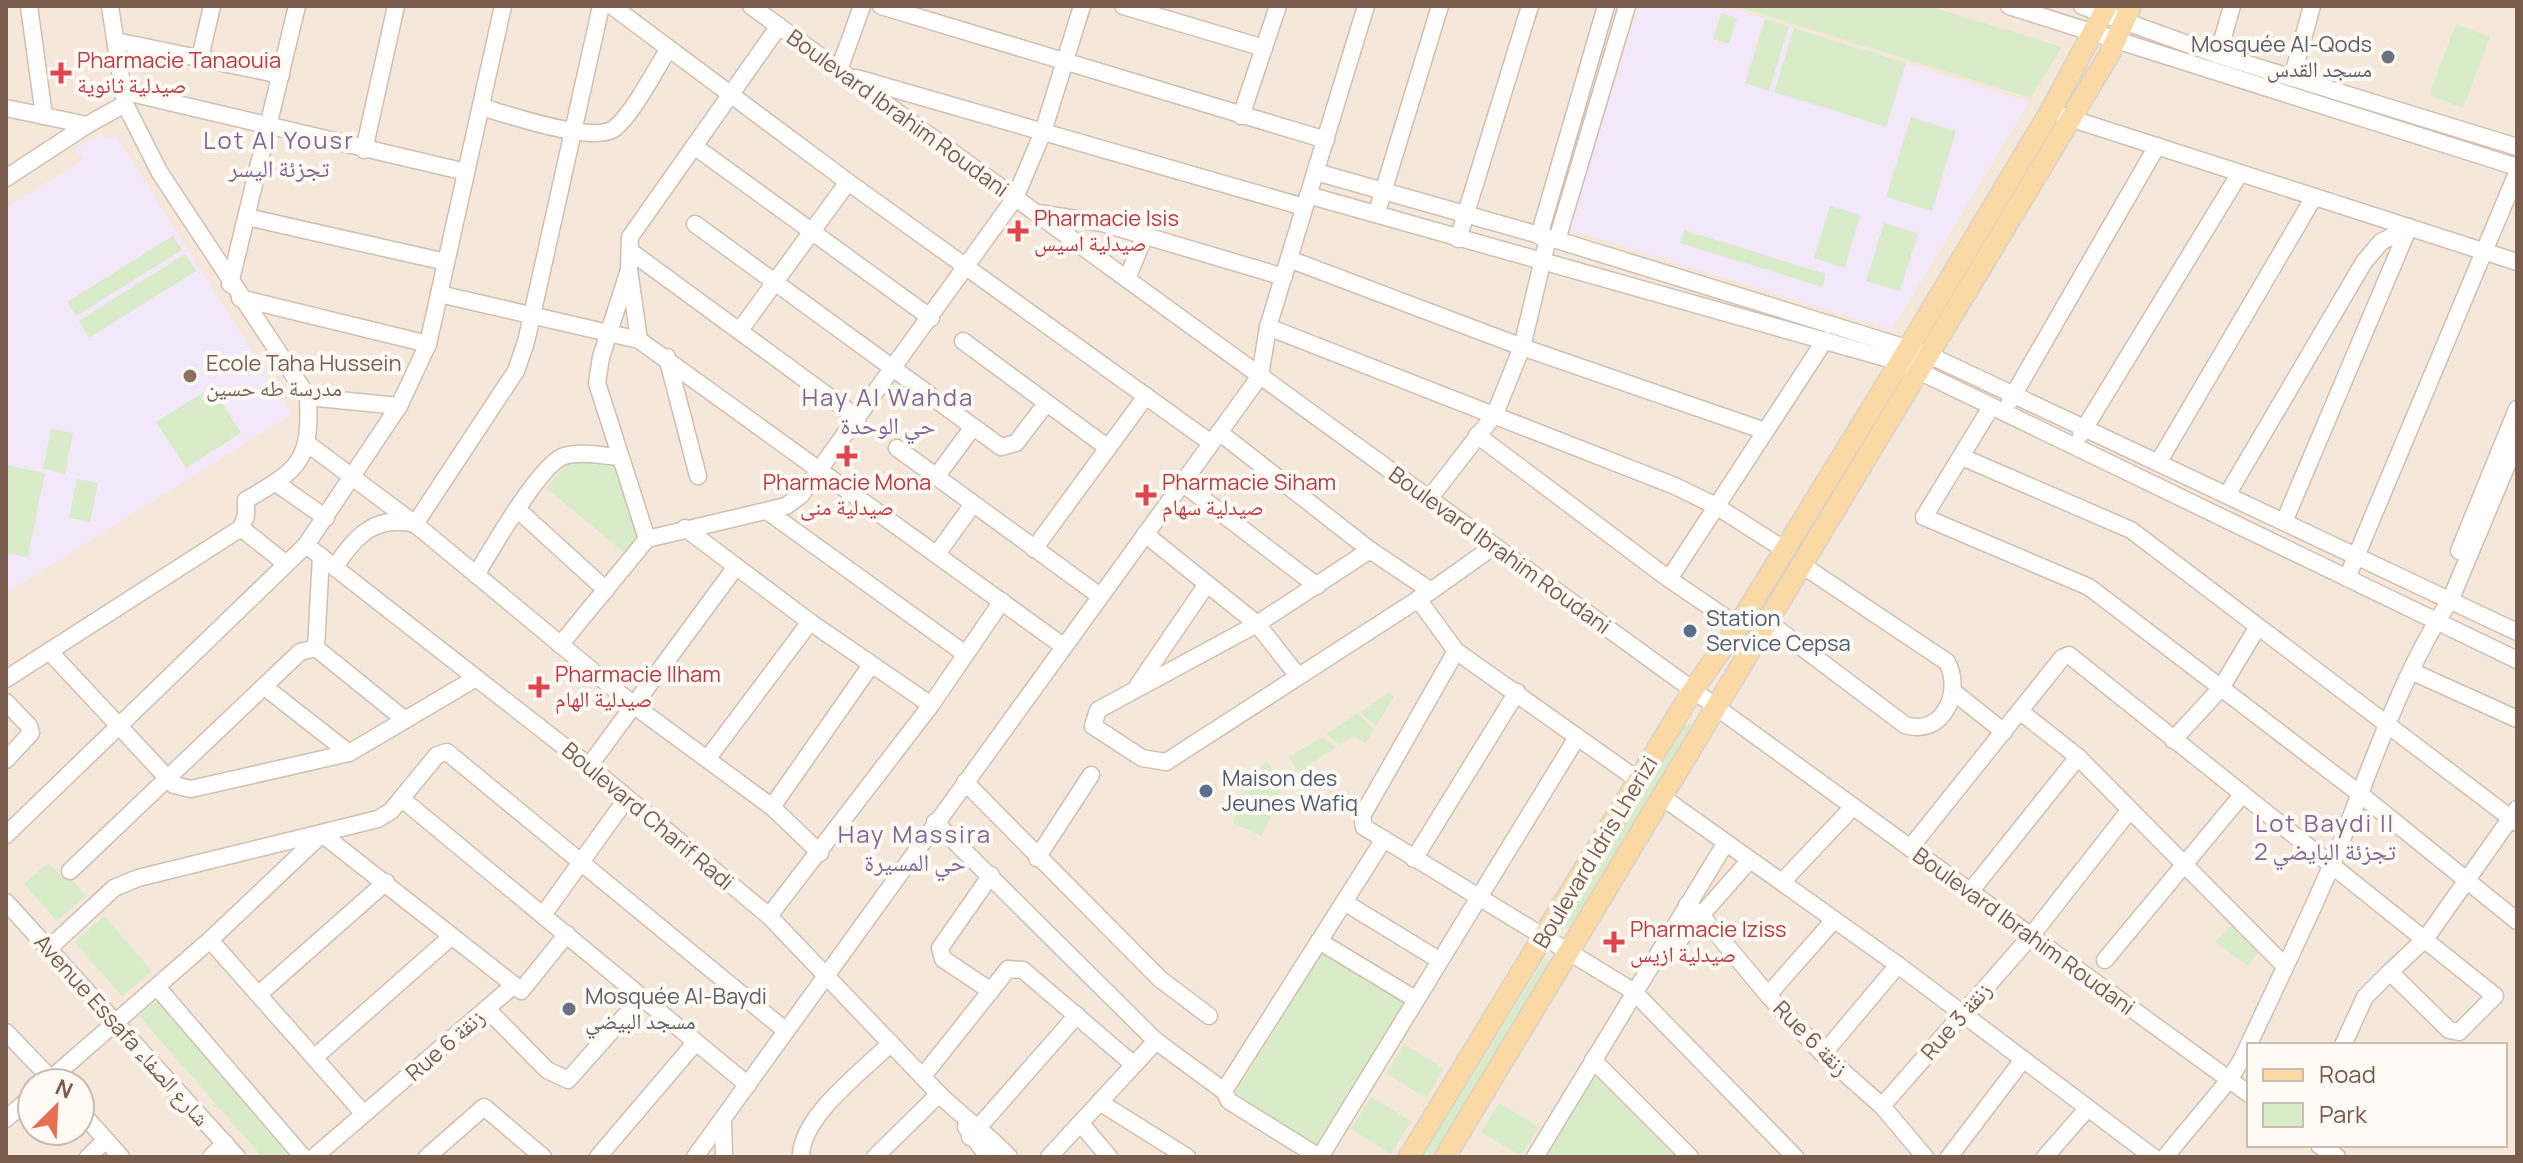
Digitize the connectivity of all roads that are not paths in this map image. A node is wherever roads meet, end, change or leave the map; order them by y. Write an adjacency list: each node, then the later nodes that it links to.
1 (29, 6): 45 (street)
2 (110, 6): 30 (street)
3 (212, 6): 35 (street)
4 (297, 6): 38 (street)
5 (396, 6): 55 (street)
6 (503, 6): 42 (street)
7 (601, 6): 49 (street)
8 (612, 6): 33 (street)
9 (751, 6): 28 (street, Boulevard Ibrahim Roudani)
10 (862, 6): 37 (street)
11 (881, 6): 26 (street)
12 (1082, 6): 36 (street)
13 (1123, 6): 25 (street)
14 (1278, 6): 32 (street)
15 (1366, 6): 51 (street)
16 (1440, 6): 62 (street)
17 (1530, 6): 68 (street)
18 (1606, 6): 74 (street)
19 (1627, 6): 74 (street)
20 (2009, 6): 29 (street)
21 (2082, 6): 24 (street)
22 (2232, 6): 34 (street)
23 (2312, 6): 39 (street)
24 (2106, 10): 27 (street); 29 (main road)
25 (1154, 11): 32 (street)
26 (921, 12): 36 (street)
27 (2129, 13): 31 (main road); 34 (street)
28 (779, 26): 37 (street, Boulevard Ibrahim Roudani); 40 (street)
29 (2096, 33): 31 (street); 44 (main road)
30 (116, 41): 35 (street); 41 (street)
31 (2116, 42): 44 (main road); 56 (street)
32 (1264, 48): 46 (street)
33 (668, 50): 40 (street); 49 (street)
34 (2218, 55): 39 (street)
35 (200, 58): 38 (street)
36 (1063, 61): 46 (street); 50 (street)
37 (843, 72): 50 (street); 64 (street, Boulevard Ibrahim Roudani)
38 (281, 75): 48 (street)
39 (2292, 78): 54 (street)
40 (730, 95): 52 (street); 61 (street)
41 (123, 98): 47 (street); 48 (street); 87 (street)
42 (481, 107): 49 (street); 57 (street)
43 (6, 108): 45 (street)
44 (2059, 115): 53 (street); 99 (main road, Boulevard Idris Lherizi); 101 (main road, Boulevard Idris Lherizi)
45 (44, 116): 47 (street)
46 (1241, 116): 51 (street)
47 (87, 125): 60 (street)
48 (268, 127): 55 (street); 69 (street)
49 (572, 131): 89 (street)
50 (1043, 132): 64 (street); 65 (street)
51 (1326, 140): 58 (street)
52 (694, 146): 72 (street); 76 (street)
53 (2157, 146): 59 (street); 104 (street)
54 (2517, 147)
55 (364, 150): 57 (street)
56 (2517, 170): 77 (street)
57 (466, 172): 80 (street)
58 (1316, 172): 62 (street); 65 (street)
59 (2240, 173): 63 (street); 114 (street)
60 (6, 178)
61 (848, 182): 72 (street); 82 (street)
62 (1383, 190): 66 (street); 68 (street)
63 (2314, 197): 71 (street); 125 (street)
64 (1015, 198): 67 (street, Boulevard Ibrahim Roudani); 82 (street)
65 (1306, 201): 66 (street); 78 (street)
66 (1377, 212): 75 (street)
67 (1036, 213): 73 (street); 85 (street, Boulevard Ibrahim Roudani)
68 (1465, 214): 74 (street); 75 (street)
69 (247, 217): 80 (street); 87 (street)
70 (695, 224): 86 (street)
71 (2409, 227): 77 (street); 132 (street); 139 (street)
72 (811, 231): 86 (street); 90 (street)
73 (1145, 235): 84 (street); 85 (street)
74 (1548, 238): 79 (street); 99 (street)
75 (1458, 239): 79 (street)
76 (630, 251): 83 (street); 92 (street)
77 (2484, 251): 81 (street); 152 (street)
78 (1289, 259): 84 (street); 98 (street)
79 (1542, 260): 95 (street); 98 (street)
80 (446, 262): 88 (street)
81 (2517, 262)
82 (967, 268): 90 (street); 105 (street)
83 (629, 269): 93 (street); 94 (street)
84 (1284, 277): 91 (street)
85 (1127, 279): 103 (street, Boulevard Ibrahim Roudani)
86 (775, 282): 92 (street); 102 (street)
87 (235, 291): 97 (street); 106 (street)
88 (439, 294): 89 (street); 97 (street)
89 (530, 315): 93 (street); 140 (street)
90 (931, 318): 102 (street)
91 (1268, 327): 103 (street); 111 (street)
92 (740, 330): 112 (street)
93 (609, 333): 94 (street); 123 (street)
94 (639, 340): 100 (street)
95 (1825, 340): 99 (street); 115 (street)
96 (963, 341): 107 (street)
97 (428, 344): 108 (street)
98 (1522, 347): 111 (street); 115 (street)
99 (1904, 355): 101 (street); 149 (main road, Boulevard Idris Lherizi)
100 (667, 357): 126 (street); 127 (street)
101 (1924, 363): 104 (street); 110 (street); 154 (main road, Boulevard Idris Lherizi)
102 (894, 369): 112 (street); 113 (street)
103 (1260, 376): 117 (street); 133 (street, Boulevard Ibrahim Roudani)
104 (2014, 394): 110 (street); 114 (street)
105 (1146, 396): 117 (street); 122 (street)
106 (308, 397): 108 (street); 119 (street)
107 (1045, 405): 113 (street); 122 (street)
108 (399, 406): 129 (street)
109 (2517, 409): 165 (street)
110 (1998, 410): 120 (street); 124 (street)
111 (1495, 414): 116 (street); 135 (street)
112 (858, 418): 126 (street)
113 (973, 427): 128 (street)
114 (2085, 428): 120 (street); 125 (street)
115 (1765, 431): 135 (street)
116 (1477, 435): 133 (street); 159 (street)
117 (1215, 438): 131 (street); 148 (street)
118 (2517, 441): 165 (street)
119 (308, 444): 129 (street); 130 (street)
120 (2074, 447): 158 (street)
121 (897, 448): 128 (street)
122 (1108, 448): 147 (street)
123 (620, 457): 136 (street); 144 (street)
124 (1962, 457): 172 (street); 187 (street)
125 (2158, 463): 132 (street)
126 (820, 470): 137 (street); 150 (street)
127 (698, 476)
128 (936, 477): 134 (street)
129 (353, 479): 138 (street); 140 (street)
130 (276, 483): 138 (street); 141 (street)
131 (1182, 483): 143 (street); 161 (street)
132 (2227, 495): 139 (street)
133 (1429, 499): 146 (street, Boulevard Ibrahim Roudani)
134 (973, 504): 147 (street); 150 (street)
135 (1716, 506): 149 (street); 159 (street)
136 (517, 509): 157 (street); 162 (street)
137 (767, 511): 142 (street); 179 (street)
138 (326, 518): 145 (street)
139 (2284, 522): 152 (street)
140 (415, 524): 155 (street); 157 (street)
141 (241, 528): 153 (street); 177 (street)
142 (685, 528): 144 (street); 156 (street)
143 (1145, 534): 160 (street); 164 (street)
144 (647, 539): 162 (street)
145 (306, 545): 151 (street, Boulevard Charif Radi); 153 (street)
146 (1494, 546): 163 (street); 189 (street, Boulevard Ibrahim Roudani)
147 (1034, 549): 164 (street)
148 (1370, 550): 161 (street); 163 (street)
149 (1785, 550): 171 (main road, Boulevard Idris Lherizi)
150 (937, 554): 166 (street)
151 (321, 556): 155 (street, Boulevard Charif Radi); 176 (street)
152 (2357, 557): 158 (street); 165 (street)
153 (285, 563): 199 (street)
154 (1802, 565): 167 (main road, Boulevard Idris Lherizi); 191 (street)
155 (335, 567): 184 (street, Boulevard Charif Radi)
156 (735, 568): 169 (street); 194 (street)
157 (476, 575): 174 (street)
158 (2347, 578): 168 (street)
159 (1669, 579): 171 (street)
160 (1207, 584): 170 (street); 188 (street)
161 (1317, 586): 170 (street)
162 (606, 590): 174 (street)
163 (1425, 595): 178 (street); 183 (street)
164 (1100, 596): 175 (street)
165 (2446, 599): 168 (street); 173 (street)
166 (1002, 601): 175 (street); 179 (street)
167 (1767, 621): 191 (street); 195 (main road, Boulevard Idris Lherizi)
168 (2436, 621): 180 (street); 182 (street)
169 (810, 622): 181 (street); 206 (street)
170 (1257, 624): 183 (street); 188 (street)
171 (1738, 626): 189 (main road, Boulevard Idris Lherizi)
172 (2257, 628): 187 (street); 200 (street)
173 (2517, 632)
174 (560, 645): 194 (street)
175 (1063, 646): 212 (street)
176 (316, 648): 186 (street); 198 (street)
177 (49, 651): 185 (street); 199 (street)
178 (1456, 651): 190 (street); 225 (street)
179 (964, 653): 193 (street)
180 (2517, 660)
181 (871, 665): 193 (street); 218 (street)
182 (2413, 672): 197 (street); 200 (street)
183 (1298, 676): 188 (street)
184 (476, 678): 198 (street); 208 (street, Boulevard Charif Radi)
185 (6, 679)
186 (266, 688): 204 (street); 210 (street)
187 (2221, 688): 203 (street); 213 (street)
188 (1135, 690)
189 (1693, 690): 195 (street, Boulevard Ibrahim Roudani); 211 (main road, Boulevard Idris Lherizi)
190 (1517, 692): 202 (street); 230 (street)
191 (1955, 693): 201 (street)
192 (6, 702): 207 (street)
193 (931, 705): 228 (street)
194 (636, 707): 206 (street); 208 (street)
195 (1715, 707): 215 (main road, Boulevard Idris Lherizi); 219 (street, Boulevard Ibrahim Roudani)
196 (2021, 712): 201 (street); 203 (street); 205 (street)
197 (2517, 719)
198 (405, 720): 204 (street)
199 (120, 727): 210 (street); 224 (street)
200 (2388, 727): 213 (street); 221 (street)
201 (2004, 732): 227 (street)
202 (1576, 739): 211 (street); 241 (street)
203 (2173, 740): 214 (street)
204 (349, 753): 210 (street)
205 (2078, 757): 220 (street); 240 (street)
206 (708, 758): 218 (street)
207 (6, 760)
208 (589, 766): 216 (street, Boulevard Charif Radi)
209 (1091, 775): 229 (street)
210 (169, 780): 235 (street)
211 (1638, 780): 251 (main road, Boulevard Idris Lherizi)
212 (965, 782): 222 (street); 229 (street)
213 (2360, 794): 234 (street); 239 (street)
214 (2242, 795): 233 (street); 234 (street)
215 (1662, 797): 226 (street); 257 (main road, Boulevard Idris Lherizi)
216 (627, 798): 232 (street); 246 (street, Boulevard Charif Radi)
217 (402, 799): 223 (street); 232 (street); 245 (street)
218 (772, 807): 228 (street)
219 (1853, 807): 227 (street, Boulevard Ibrahim Roudani); 238 (street)
220 (2129, 811): 233 (street); 252 (street, Rue 3 زنقة)
221 (2515, 817): 239 (street)
222 (935, 822): 236 (street); 263 (street)
223 (322, 834): 237 (street); 254 (street); 256 (street)
224 (6, 835)
225 (1384, 839): 230 (street); 243 (street)
226 (1725, 844): 231 (street); 244 (street)
227 (1910, 848): 240 (street, Boulevard Ibrahim Roudani)
228 (820, 853): 246 (street)
229 (1037, 858): 275 (street)
230 (1414, 859): 241 (street)
231 (1749, 861): 238 (street); 244 (street)
232 (584, 863): 245 (street); 277 (street)
233 (2183, 864): 259 (street); 261 (street)
234 (2332, 864): 253 (street); 261 (street)
235 (70, 871)
236 (991, 875): 266 (street); 279 (street)
237 (386, 882): 250 (street); 268 (street)
238 (1782, 882): 247 (street)
239 (2465, 882): 248 (street); 253 (street)
240 (1970, 892): 252 (street, Boulevard Ibrahim Roudani)
241 (1477, 898): 251 (street); 258 (street)
242 (6, 902): 256 (street, Avenue Essafa شارع الصفاء)
243 (1344, 902): 255 (street); 258 (street)
244 (1694, 910): 267 (street); 269 (street, Rue 6 زنقة)
245 (543, 915): 249 (street)
246 (769, 916): 263 (street, Boulevard Charif Radi)
247 (1834, 920): 260 (street); 269 (street)
248 (2517, 921)
249 (567, 934): 264 (street, Rue 6 زنقة); 270 (street)
250 (452, 936): 264 (street); 286 (street)
251 (1544, 936): 257 (street); 326 (main road, Boulevard Idris Lherizi)
252 (2031, 936): 273 (street, Rue 3 زنقة); 293 (street, Boulevard Ibrahim Roudani)
253 (2426, 938): 262 (street); 262 (street)
254 (210, 940): 265 (street); 268 (street)
255 (1319, 941): 271 (street); 295 (street)
256 (48, 949): 276 (street, Avenue Essafa شارع الصفاء)
257 (1570, 951): 267 (street); 327 (main road, Boulevard Idris Lherizi)
258 (1439, 960): 271 (street)
259 (2105, 960)
260 (1898, 965): 273 (street); 285 (street)
261 (2285, 966): 282 (street)
262 (2390, 972): 284 (street)
263 (825, 973): 277 (street); 281 (street, Boulevard Charif Radi)
264 (514, 985): 272 (street, Rue 6 زنقة)
265 (157, 987): 276 (street); 312 (street)
266 (991, 991): 274 (street); 292 (street)
267 (1633, 991): 287 (street); 330 (street)
268 (259, 994): 286 (street)
269 (1768, 995): 285 (street, Rue 6 زنقة)
270 (640, 999): 272 (street); 280 (street)
271 (1415, 999): 325 (street)
272 (487, 1009): 301 (street, Rue 6 زنقة)
273 (1963, 1013): 288 (street); 299 (street, Rue 3 زنقة)
274 (1077, 1015): 289 (street); 307 (street)
275 (1209, 1016)
276 (115, 1022): 291 (street); 306 (street, Avenue Essafa شارع الصفاء)
277 (786, 1031): 294 (street)
278 (6, 1032): 290 (street)
279 (1156, 1041): 289 (street); 295 (street)
280 (695, 1043): 294 (street); 316 (street)
281 (891, 1043): 292 (street, Boulevard Charif Radi); 319 (street)
282 (2247, 1043)
283 (2247, 1043): 293 (street)
284 (2344, 1043)
285 (1823, 1054): 299 (street, Rue 6 زنقة)
286 (315, 1057): 301 (street)
287 (1593, 1060): 328 (street); 329 (street)
288 (2022, 1061): 300 (street); 332 (street)
289 (1133, 1064): 298 (street)
290 (38, 1067)
291 (67, 1067)
292 (923, 1076): 297 (street, Boulevard Charif Radi)
293 (2229, 1080): 296 (street, Boulevard Ibrahim Roudani); 335 (street)
294 (748, 1085): 302 (street)
295 (1224, 1091): 325 (street)
296 (2247, 1093)
297 (939, 1094): 307 (street, Boulevard Charif Radi); 320 (street)
298 (1101, 1103): 303 (street); 324 (street)
299 (1882, 1106): 331 (street, Rue 6 زنقة)
300 (2087, 1109): 333 (street); 334 (street)
301 (364, 1114): 313 (street, Rue 6 زنقة)
302 (723, 1121): 317 (street); 318 (street)
303 (1081, 1124): 322 (street); 323 (street)
304 (96, 1129): 305 (street)
305 (106, 1140): 308 (street); 309 (street)
306 (225, 1143): 310 (street); 311 (street, Avenue Essafa شارع الصفاء)
307 (977, 1144): 321 (street)
308 (88, 1157)
309 (121, 1157)
310 (211, 1157)
311 (237, 1157)
312 (303, 1157)
313 (314, 1157)
314 (427, 1157): 315 (street)
315 (543, 1157)
316 (598, 1157)
317 (695, 1157)
318 (724, 1157)
319 (801, 1157)
320 (875, 1157)
321 (1009, 1157)
322 (1049, 1157)
323 (1109, 1157)
324 (1187, 1157)
325 (1320, 1157)
326 (1409, 1157)
327 (1445, 1157)
328 (1535, 1157)
329 (1690, 1157)
330 (1795, 1157)
331 (1925, 1157)
332 (1949, 1157)
333 (2045, 1157)
334 (2153, 1157)
335 (2165, 1157)

